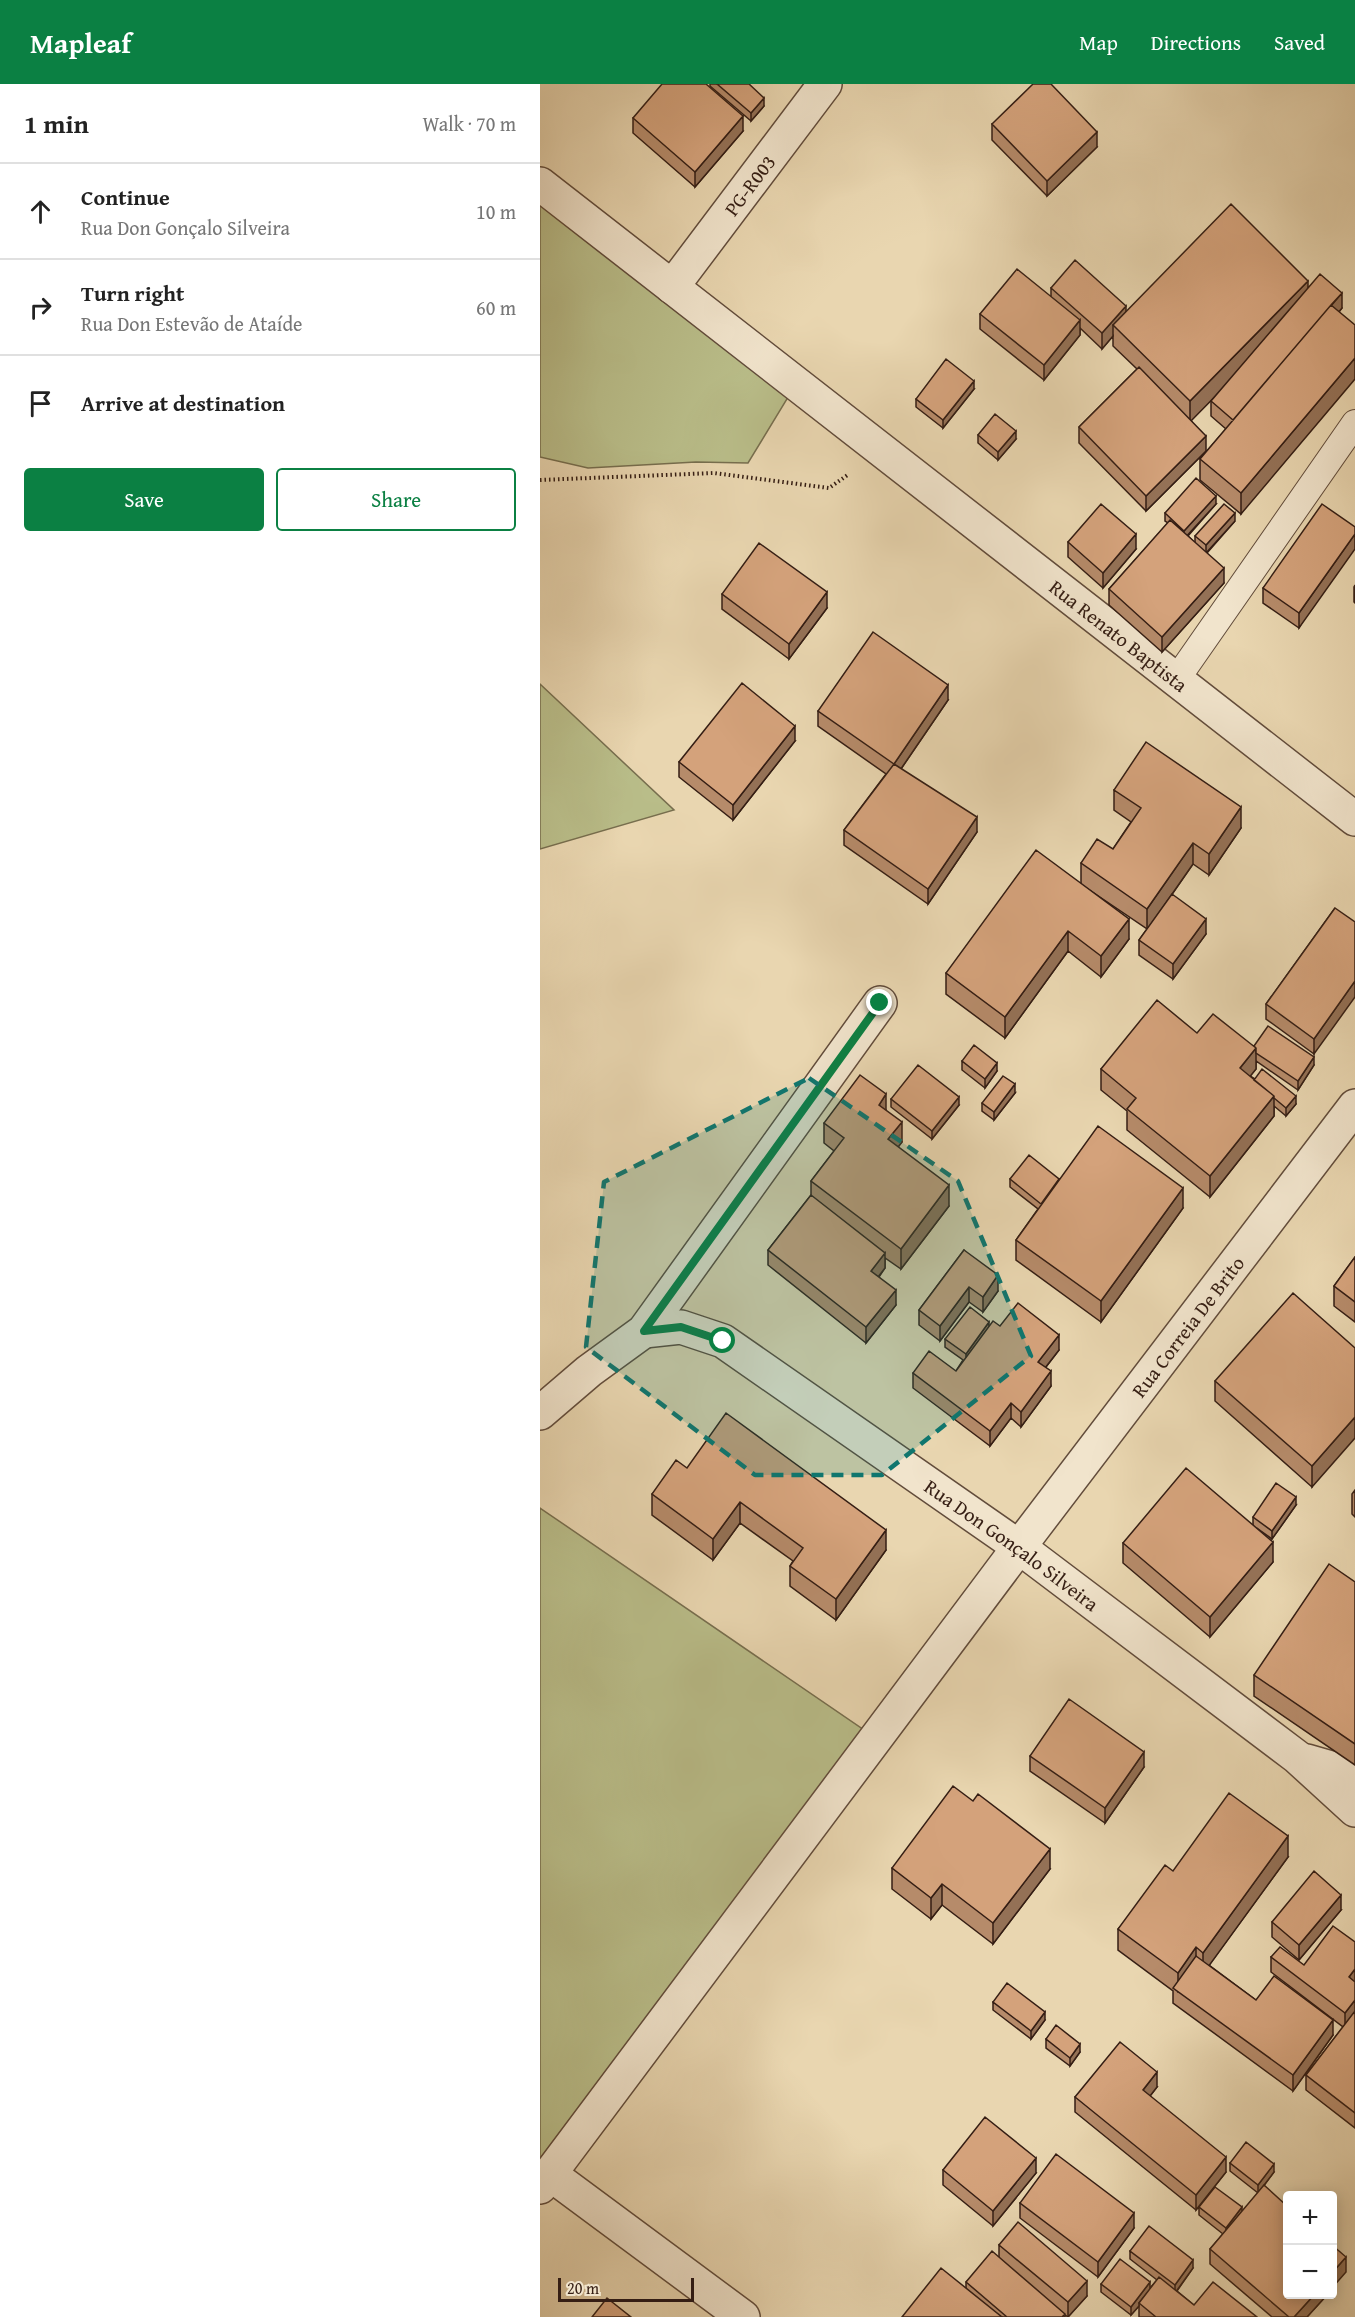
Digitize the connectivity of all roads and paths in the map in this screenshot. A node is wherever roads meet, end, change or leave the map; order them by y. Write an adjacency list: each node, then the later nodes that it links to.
1 (825, 84): 3 (street, PG-R003)
2 (540, 184): 3 (street, Rua Renato Baptista)
3 (672, 287): 5 (street, Rua Renato Baptista)
4 (1355, 423): 7 (lane)
5 (882, 452): 6 (path); 7 (street, Rua Renato Baptista)
6 (540, 480)
7 (1176, 680): 8 (street, Rua Renato Baptista)
8 (1355, 819)
9 (880, 1003): 11 (street)
10 (1355, 1106): 13 (street, Rua Correia De Brito)
11 (644, 1331): 12 (street); 13 (street, Rua Don Gonçalo Silveira)
12 (540, 1413)
13 (1019, 1547): 14 (street, Rua Don Gonçalo Silveira); 17 (street, Rua Correia De Brito)
14 (1297, 1757): 15 (street); 16 (street, Rua Don Gonçalo Silveira)
15 (1355, 1775)
16 (1355, 1810)
17 (545, 2181): 18 (street)
18 (743, 2317)

